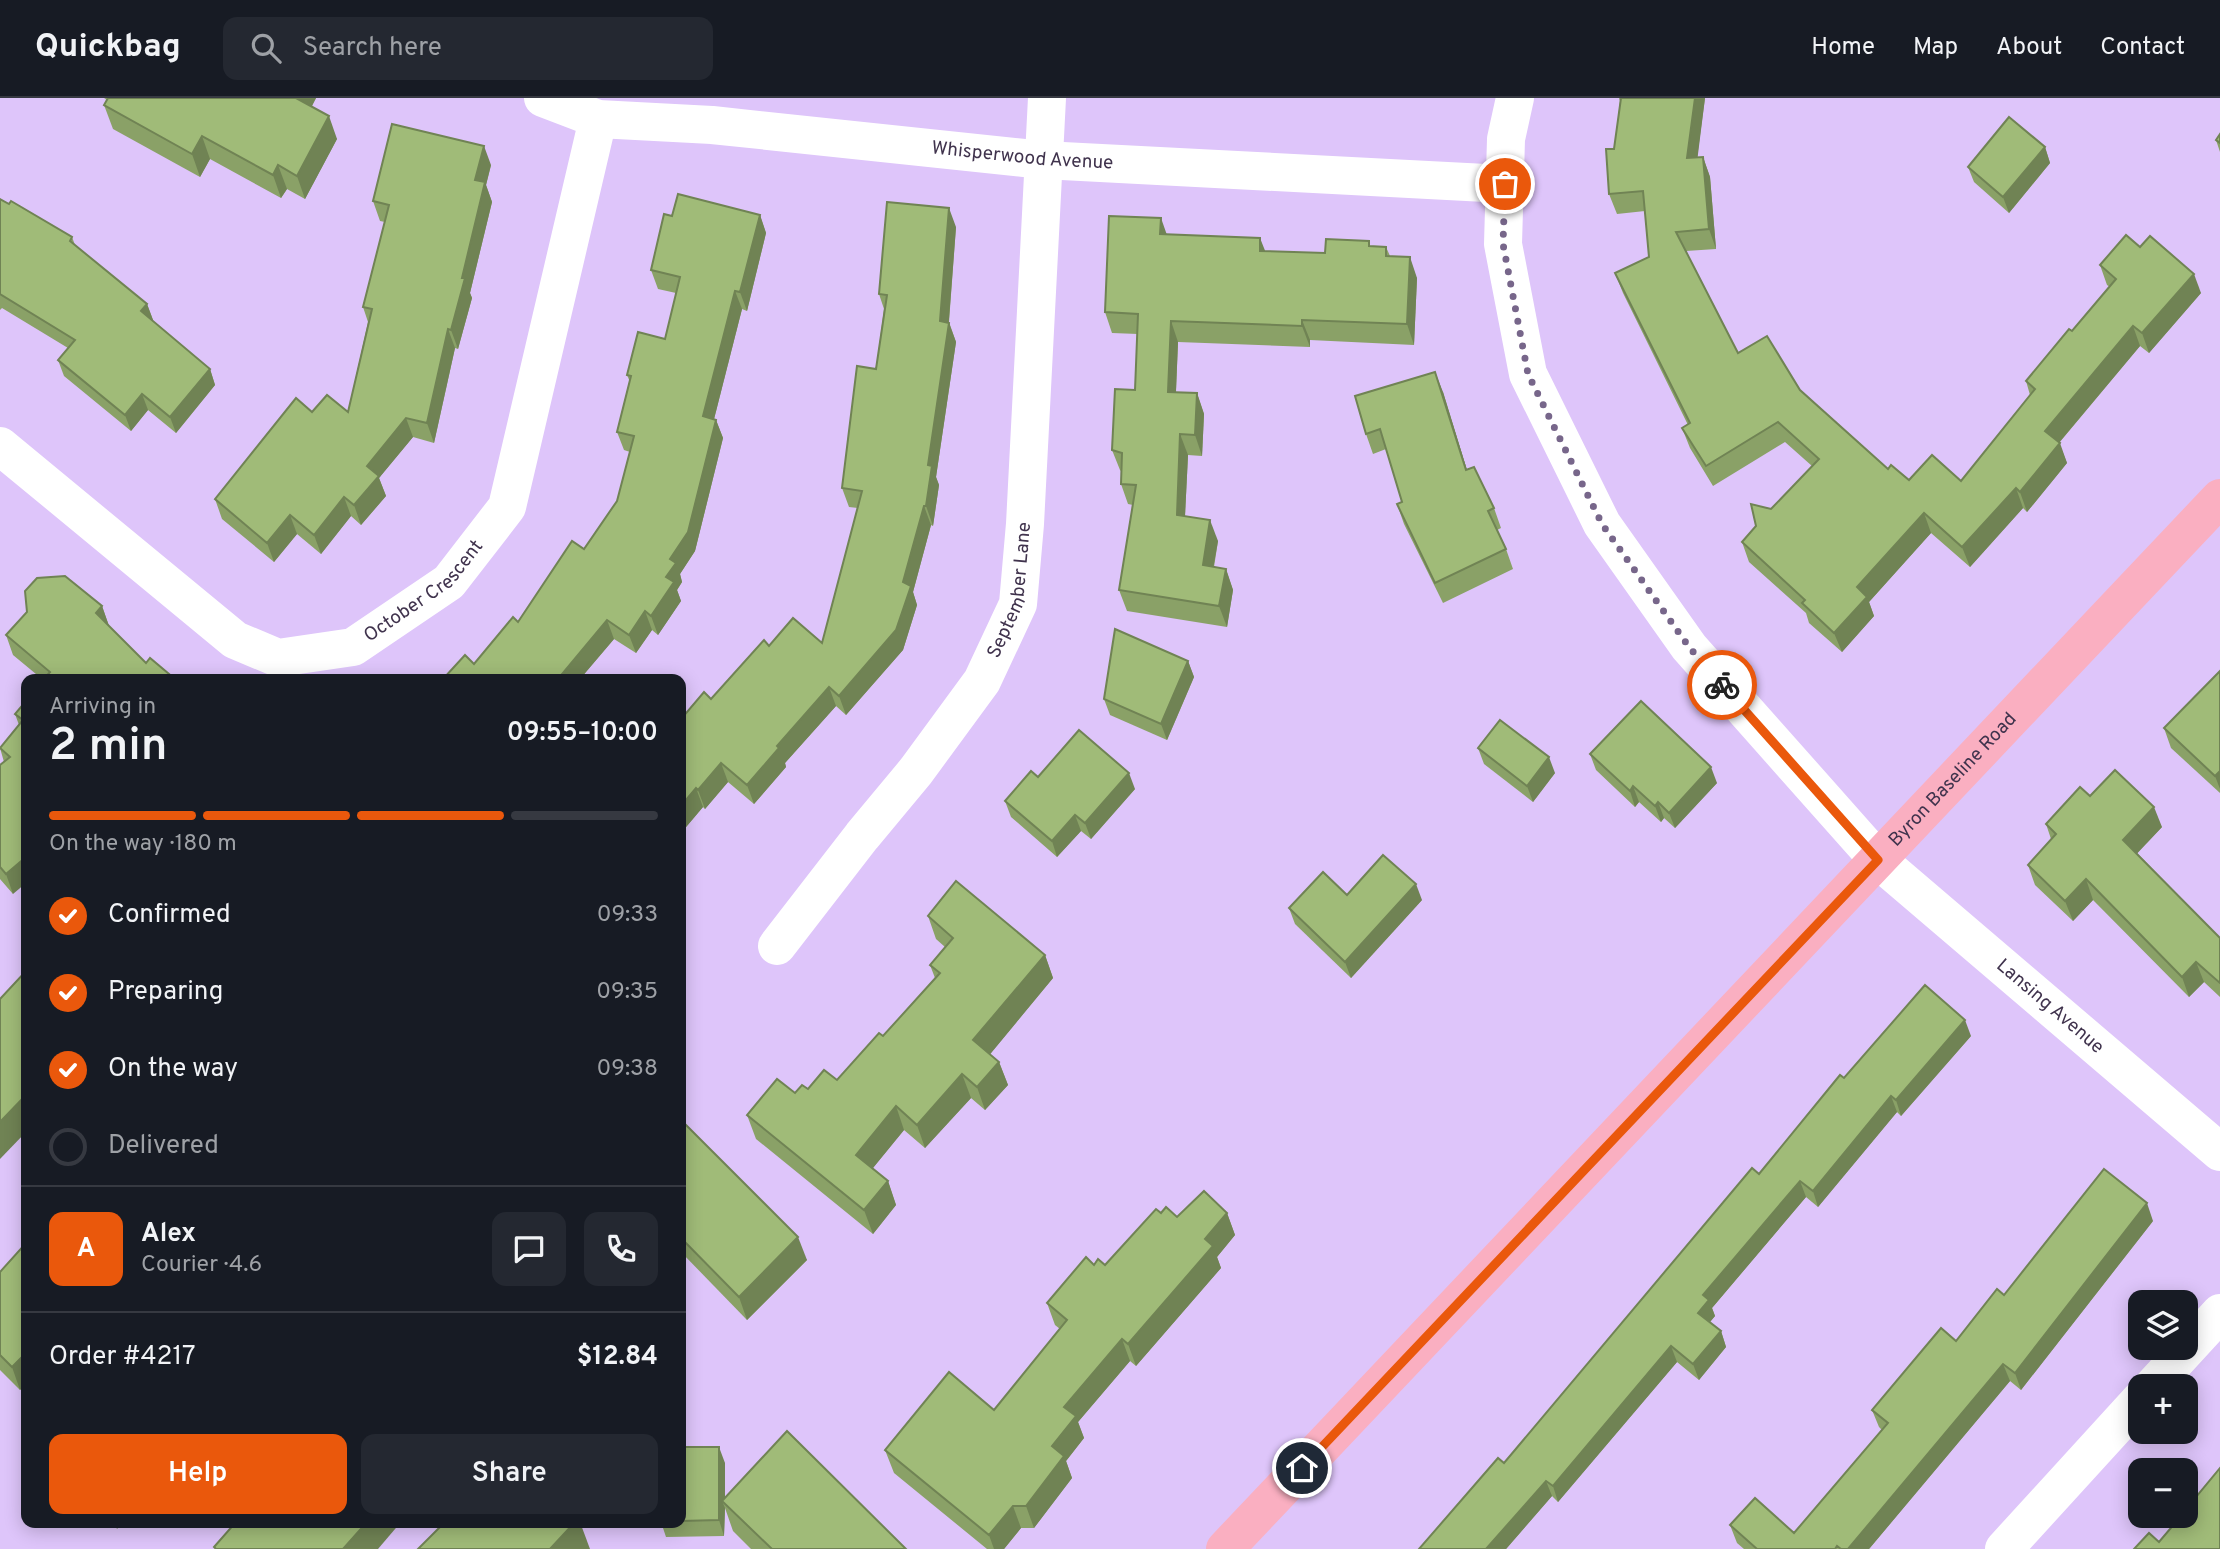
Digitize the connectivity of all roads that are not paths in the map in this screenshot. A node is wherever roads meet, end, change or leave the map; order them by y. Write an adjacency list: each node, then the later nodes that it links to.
1 (543, 98): 4 (street, Whisperwood Avenue)
2 (1047, 98): 5 (street, September Lane)
3 (1515, 98): 6 (street, Lansing Avenue)
4 (598, 119): 5 (street, Whisperwood Avenue); 7 (street, October Crescent)
5 (1043, 160): 6 (street, Whisperwood Avenue); 10 (street, September Lane)
6 (1505, 184): 9 (street, Lansing Avenue)
7 (0, 446)
8 (2220, 498): 9 (main road, Byron Baseline Road)
9 (1878, 860): 11 (street, Lansing Avenue); 15 (main road, Byron Baseline Road)
10 (777, 946)
11 (2220, 1153)
12 (2220, 1313): 13 (street)
13 (2164, 1374)
14 (2128, 1413): 16 (street)
15 (1225, 1549)
16 (2004, 1549)

